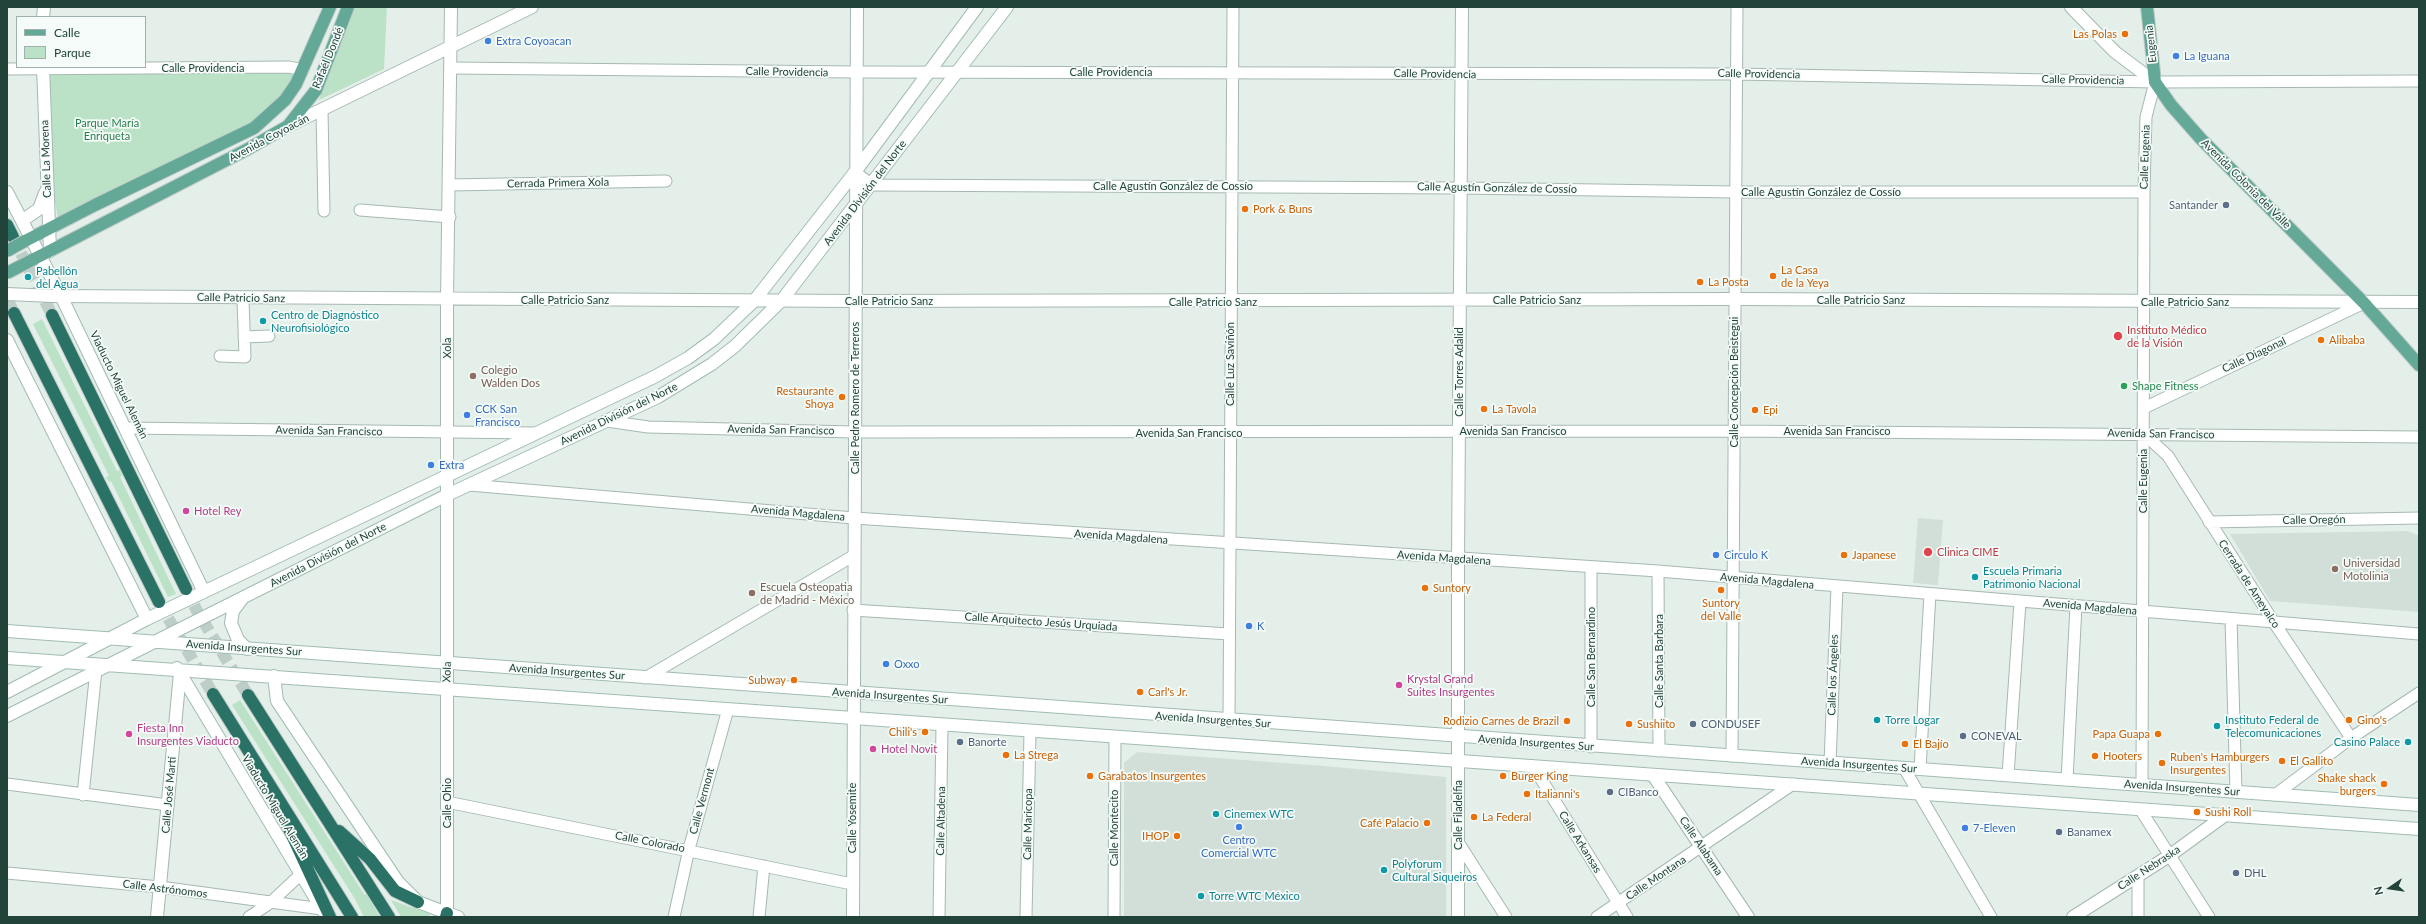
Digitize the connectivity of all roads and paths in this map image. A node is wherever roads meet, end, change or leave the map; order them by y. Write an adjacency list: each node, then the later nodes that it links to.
1 (330, 7): 18 (main road, Rafaél Dondé)
2 (348, 7): 29 (main road, Rafaél Dondé)
3 (451, 7): 13 (main road, Xola)
4 (532, 7): 13 (main road, Avenida Coyoacán)
5 (857, 7): 19 (main road, Calle Pedro Romero de Terreros)
6 (977, 7): 20 (main road, Avenida División del Norte)
7 (1008, 7): 21 (main road, Avenida División del Norte)
8 (1233, 7): 22 (street, Calle Luz Saviñón)
9 (1462, 7): 23 (main road, Calle Torres Adalid)
10 (1736, 7): 24 (street, Calle Concepción Beistegui)
11 (2071, 7): 26 (main road, Avenida Colonia del Valle)
12 (2147, 7): 26 (main road, Eugenia)
13 (451, 47): 16 (main road, Xola); 27 (main road, Avenida Coyoacán)
14 (43, 68): 17 (street, Calle Providencia); 31 (main road, Calle La Morena)
15 (146, 68): 18 (street, Calle Providencia)
16 (451, 68): 19 (street, Calle Providencia); 33 (main road, Xola)
17 (7, 69)
18 (303, 70): 28 (main road, Rafaél Dondé)
19 (856, 72): 20 (street, Calle Providencia); 30 (main road, Calle Pedro Romero de Terreros)
20 (929, 72): 21 (street, Calle Providencia); 30 (main road, Avenida División del Norte)
21 (957, 72): 22 (street, Calle Providencia); 34 (main road, Avenida División del Norte)
22 (1232, 72): 23 (street, Calle Providencia); 35 (street, Calle Luz Saviñón)
23 (1461, 74): 24 (street, Calle Providencia); 36 (main road, Calle Torres Adalid)
24 (1736, 74): 26 (street, Calle Providencia); 38 (street, Calle Concepción Beistegui)
25 (2419, 81): 26 (street, Calle Providencia)
26 (2155, 82): 39 (street, Calle Eugenia); 64 (main road, Avenida Colonia del Valle)
27 (322, 111): 29 (main road, Avenida Coyoacán); 42 (street)
28 (272, 113): 46 (main road, Avenida Coyoacán)
29 (288, 126): 50 (main road, Avenida Coyoacán)
30 (855, 172): 34 (street); 40 (main road, Calle Pedro Romero de Terreros); 59 (main road, Avenida División del Norte)
31 (47, 178): 44 (main road); 46 (main road, Calle La Morena)
32 (666, 181): 33 (street, Cerrada Primera Xola)
33 (450, 185): 43 (main road, Xola)
34 (872, 185): 35 (street, Calle Agustín González de Cossío); 40 (main road, Avenida División del Norte)
35 (1231, 186): 36 (street, Calle Agustín González de Cossío); 62 (street, Calle Luz Saviñón)
36 (1460, 188): 38 (street, Calle Agustín González de Cossío); 58 (main road, Calle Torres Adalid)
37 (7, 192): 44 (main road, Viaducto Miguel Alemán)
38 (1736, 192): 39 (street, Calle Agustín González de Cossío); 55 (street, Calle Concepción Beistegui)
39 (2144, 192): 61 (street, Calle Eugenia)
40 (856, 207): 57 (main road, Avenida División del Norte); 60 (main road, Calle Pedro Romero de Terreros)
41 (360, 210): 43 (street)
42 (324, 211)
43 (450, 217): 56 (main road, Xola)
44 (23, 220): 48 (main road, Viaducto Miguel Alemán)
45 (7, 225): 47 (highway)
46 (49, 228): 48 (main road, Avenida Coyoacán); 50 (main road, Calle La Morena)
47 (13, 237)
48 (29, 239): 49 (main road, bridge); 50 (main road, Viaducto Miguel Alemán)
49 (7, 250)
50 (42, 255): 51 (main road, Avenida Coyoacán, bridge); 53 (main road, Viaducto Miguel Alemán)
51 (7, 273)
52 (7, 294): 53 (main road, Calle Patricio Sanz, bridge)
53 (57, 296): 54 (main road, Calle Patricio Sanz); 74 (main road, Viaducto Miguel Alemán)
54 (243, 298): 56 (main road, Calle Patricio Sanz); 68 (street)
55 (1735, 299): 58 (main road, Calle Patricio Sanz); 61 (main road, Calle Patricio Sanz); 76 (street, Calle Concepción Beistegui)
56 (447, 300): 59 (main road, Calle Patricio Sanz); 78 (main road, Xola)
57 (782, 300): 59 (main road, Calle Patricio Sanz); 60 (main road, Calle Patricio Sanz); 73 (main road, Avenida División del Norte)
58 (1460, 300): 62 (main road, Calle Patricio Sanz); 75 (main road, Calle Torres Adalid)
59 (754, 301): 79 (main road, Avenida División del Norte)
60 (855, 301): 62 (main road, Calle Patricio Sanz); 77 (main road, Calle Pedro Romero de Terreros)
61 (2144, 301): 64 (main road, Calle Patricio Sanz); 72 (street, Calle Eugenia)
62 (1230, 302): 80 (street, Calle Luz Saviñón)
63 (2419, 302): 64 (main road, Calle Patricio Sanz)
64 (2364, 303): 71 (main road, Avenida Colonia del Valle); 72 (street, Calle Diagonal)
65 (14, 313): 100 (highway)
66 (52, 314): 96 (highway)
67 (268, 336): 68 (street)
68 (244, 337): 70 (street)
69 (7, 340): 105 (main road)
70 (220, 356)
71 (2419, 365)
72 (2144, 408): 81 (street, Calle Eugenia)
73 (607, 421): 77 (street, Avenida San Francisco); 84 (main road, Avenida División del Norte)
74 (124, 428): 78 (street, Avenida San Francisco); 97 (main road, Viaducto Miguel Alemán)
75 (1459, 430): 76 (street, Avenida San Francisco); 80 (street, Avenida San Francisco); 91 (main road, Calle Torres Adalid)
76 (1734, 431): 81 (street, Avenida San Francisco); 94 (street, Calle Concepción Beistegui)
77 (854, 432): 80 (street, Avenida San Francisco); 86 (main road, Calle Pedro Romero de Terreros)
78 (448, 433): 79 (street, Avenida San Francisco); 83 (main road, Xola)
79 (534, 433): 83 (main road, Avenida División del Norte)
80 (1230, 433): 89 (street, Calle Luz Saviñón)
81 (2143, 433): 82 (street, Avenida San Francisco); 88 (street, Cerrada de Ameyalco); 104 (street, Calle Eugenia)
82 (2419, 437)
83 (448, 475): 85 (main road, Xola); 97 (main road, Avenida División del Norte)
84 (469, 485): 85 (main road, Avenida División del Norte); 86 (street, Avenida Magdalena)
85 (447, 494): 99 (main road, Avenida División del Norte); 116 (main road, Xola)
86 (854, 518): 89 (street, Avenida Magdalena); 90 (main road, Calle Pedro Romero de Terreros)
87 (2419, 518): 88 (street, Calle Oregón)
88 (2209, 522): 107 (street, Cerrada de Ameyalco)
89 (1230, 544): 91 (street, Avenida Magdalena); 109 (street, Calle Luz Saviñón)
90 (854, 556): 103 (main road, Calle Pedro Romero de Terreros); 120 (street)
91 (1458, 559): 92 (street, Avenida Magdalena); 134 (main road, Calle Torres Adalid)
92 (1591, 567): 93 (street, Avenida Magdalena); 136 (street, Calle San Bernardino)
93 (1658, 571): 94 (street, Avenida Magdalena); 137 (street, Calle Santa Barbara)
94 (1733, 578): 95 (street, Avenida Magdalena); 138 (street, Calle Concepción Beistegui)
95 (1837, 587): 98 (street, Avenida Magdalena); 140 (street, Calle los Ángeles)
96 (186, 589)
97 (204, 592): 105 (main road, Avenida División del Norte)
98 (1930, 594): 101 (street, Avenida Magdalena); 143 (street)
99 (245, 597): 112 (main road, Avenida División del Norte); 113 (main road)
100 (159, 602)
101 (2020, 602): 102 (street, Avenida Magdalena); 145 (street)
102 (2076, 606): 104 (street, Avenida Magdalena); 146 (street)
103 (853, 610): 109 (street, Calle Arquitecto Jesús Urquiada); 123 (main road, Calle Pedro Romero de Terreros)
104 (2144, 612): 106 (street, Avenida Magdalena); 149 (street, Calle Eugenia)
105 (147, 619): 111 (main road, Avenida División del Norte)
106 (2231, 619): 107 (street, Avenida Magdalena); 150 (street)
107 (2273, 621): 110 (street, Avenida Magdalena); 135 (street, Cerrada de Ameyalco)
108 (7, 631): 111 (main road, Avenida Insurgentes Sur)
109 (1229, 634): 130 (street, Calle Luz Saviñón)
110 (2419, 634)
111 (110, 639): 112 (main road, Avenida Insurgentes Sur); 115 (main road, Avenida División del Norte)
112 (155, 642): 113 (main road, Avenida Insurgentes Sur); 117 (main road, Avenida División del Norte)
113 (247, 649): 116 (main road, Avenida Insurgentes Sur)
114 (7, 658): 115 (main road)
115 (67, 662): 117 (main road); 122 (main road, Avenida División del Norte)
116 (448, 664): 120 (main road, Avenida Insurgentes Sur); 121 (main road, Xola)
117 (102, 667): 118 (main road); 128 (main road, Avenida División del Norte); 152 (street)
118 (179, 671): 119 (main road); 156 (main road, Calle José Martí); 168 (main road, Viaducto Miguel Alemán)
119 (274, 676): 121 (main road); 172 (main road)
120 (644, 678): 123 (main road, Avenida Insurgentes Sur)
121 (446, 689): 127 (main road); 155 (main road, Calle Ohio)
122 (7, 692)
123 (853, 693): 129 (main road, Calle Pedro Romero de Terreros); 130 (main road, Avenida Insurgentes Sur)
124 (2419, 693): 135 (street)
125 (213, 694): 154 (highway, Viaducto Miguel Alemán)
126 (248, 695): 160 (highway)
127 (728, 709): 129 (main road); 164 (street, Calle Vermont)
128 (7, 716)
129 (853, 718): 131 (main road); 170 (main road, Calle Yosemite)
130 (1229, 721): 134 (main road, Avenida Insurgentes Sur)
131 (942, 725): 132 (main road); 184 (street, Calle Altadena)
132 (1030, 732): 133 (main road); 185 (street, Calle Maricopa)
133 (1115, 738): 139 (main road); 186 (street, Calle Montecito)
134 (1458, 738): 136 (main road, Avenida Insurgentes Sur); 139 (main road, Calle Filadelfia)
135 (2351, 738): 153 (street)
136 (1591, 746): 137 (main road, Avenida Insurgentes Sur)
137 (1659, 751): 138 (main road, Avenida Insurgentes Sur)
138 (1732, 756): 140 (main road, Avenida Insurgentes Sur)
139 (1458, 761): 141 (main road); 162 (main road, Calle Filadelfia)
140 (1830, 763): 142 (main road, Avenida Insurgentes Sur)
141 (1533, 766): 144 (main road); 174 (street, Calle Arkansas)
142 (1904, 768): 143 (main road, Avenida Insurgentes Sur); 151 (street)
143 (1920, 769): 145 (main road, Avenida Insurgentes Sur)
144 (1653, 775): 148 (main road); 163 (main road, Calle Alabama)
145 (2008, 775): 146 (main road, Avenida Insurgentes Sur)
146 (2067, 780): 149 (main road, Avenida Insurgentes Sur)
147 (7, 784): 152 (street)
148 (1793, 784): 151 (main road); 163 (street, Calle Montana)
149 (2142, 785): 150 (main road, Avenida Insurgentes Sur)
150 (2236, 792): 153 (main road, Avenida Insurgentes Sur)
151 (1918, 793): 158 (main road); 192 (street)
152 (83, 794): 156 (street)
153 (2275, 795): 157 (main road, Avenida Insurgentes Sur)
154 (277, 798): 175 (highway); 179 (highway, Viaducto Miguel Alemán)
155 (447, 802): 164 (street, Calle Colorado); 176 (main road, Calle Ohio)
156 (168, 805): 171 (main road, Calle José Martí)
157 (2419, 805)
158 (2140, 809): 159 (main road); 165 (street)
159 (2224, 816): 161 (main road); 165 (main road, Calle Nebraska)
160 (330, 823): 172 (highway); 180 (highway)
161 (2419, 830)
162 (1458, 842): 187 (main road, Calle Filadelfia); 188 (street)
163 (1702, 848): 174 (street, Calle Montana); 191 (main road, Calle Alabama)
164 (689, 849): 166 (street, Calle Colorado); 181 (street, Calle Vermont)
165 (2169, 856): 169 (main road, Calle Nebraska); 195 (street)
166 (764, 866): 170 (street, Calle Colorado); 182 (street)
167 (7, 873): 171 (street, Calle Astrónomos)
168 (300, 875): 173 (street); 175 (main road, Viaducto Miguel Alemán)
169 (2138, 876): 193 (main road, Calle Nebraska); 194 (street)
170 (852, 884): 183 (main road, Calle Yosemite)
171 (160, 887): 173 (street, Calle Astrónomos); 177 (main road, Calle José Martí)
172 (418, 902): 176 (main road)
173 (270, 903): 175 (street, Calle Astrónomos); 178 (street)
174 (1618, 903): 189 (street, Calle Montana); 190 (street, Calle Arkansas)
175 (326, 914)
176 (450, 916)
177 (157, 917)
178 (249, 917)
179 (352, 917)
180 (389, 917)
181 (674, 917)
182 (759, 917)
183 (853, 917)
184 (939, 917)
185 (1026, 917)
186 (1114, 917)
187 (1458, 917)
188 (1506, 917)
189 (1598, 917)
190 (1627, 917)
191 (1748, 917)
192 (1991, 917)
193 (2073, 917)
194 (2138, 917)
195 (2209, 917)

